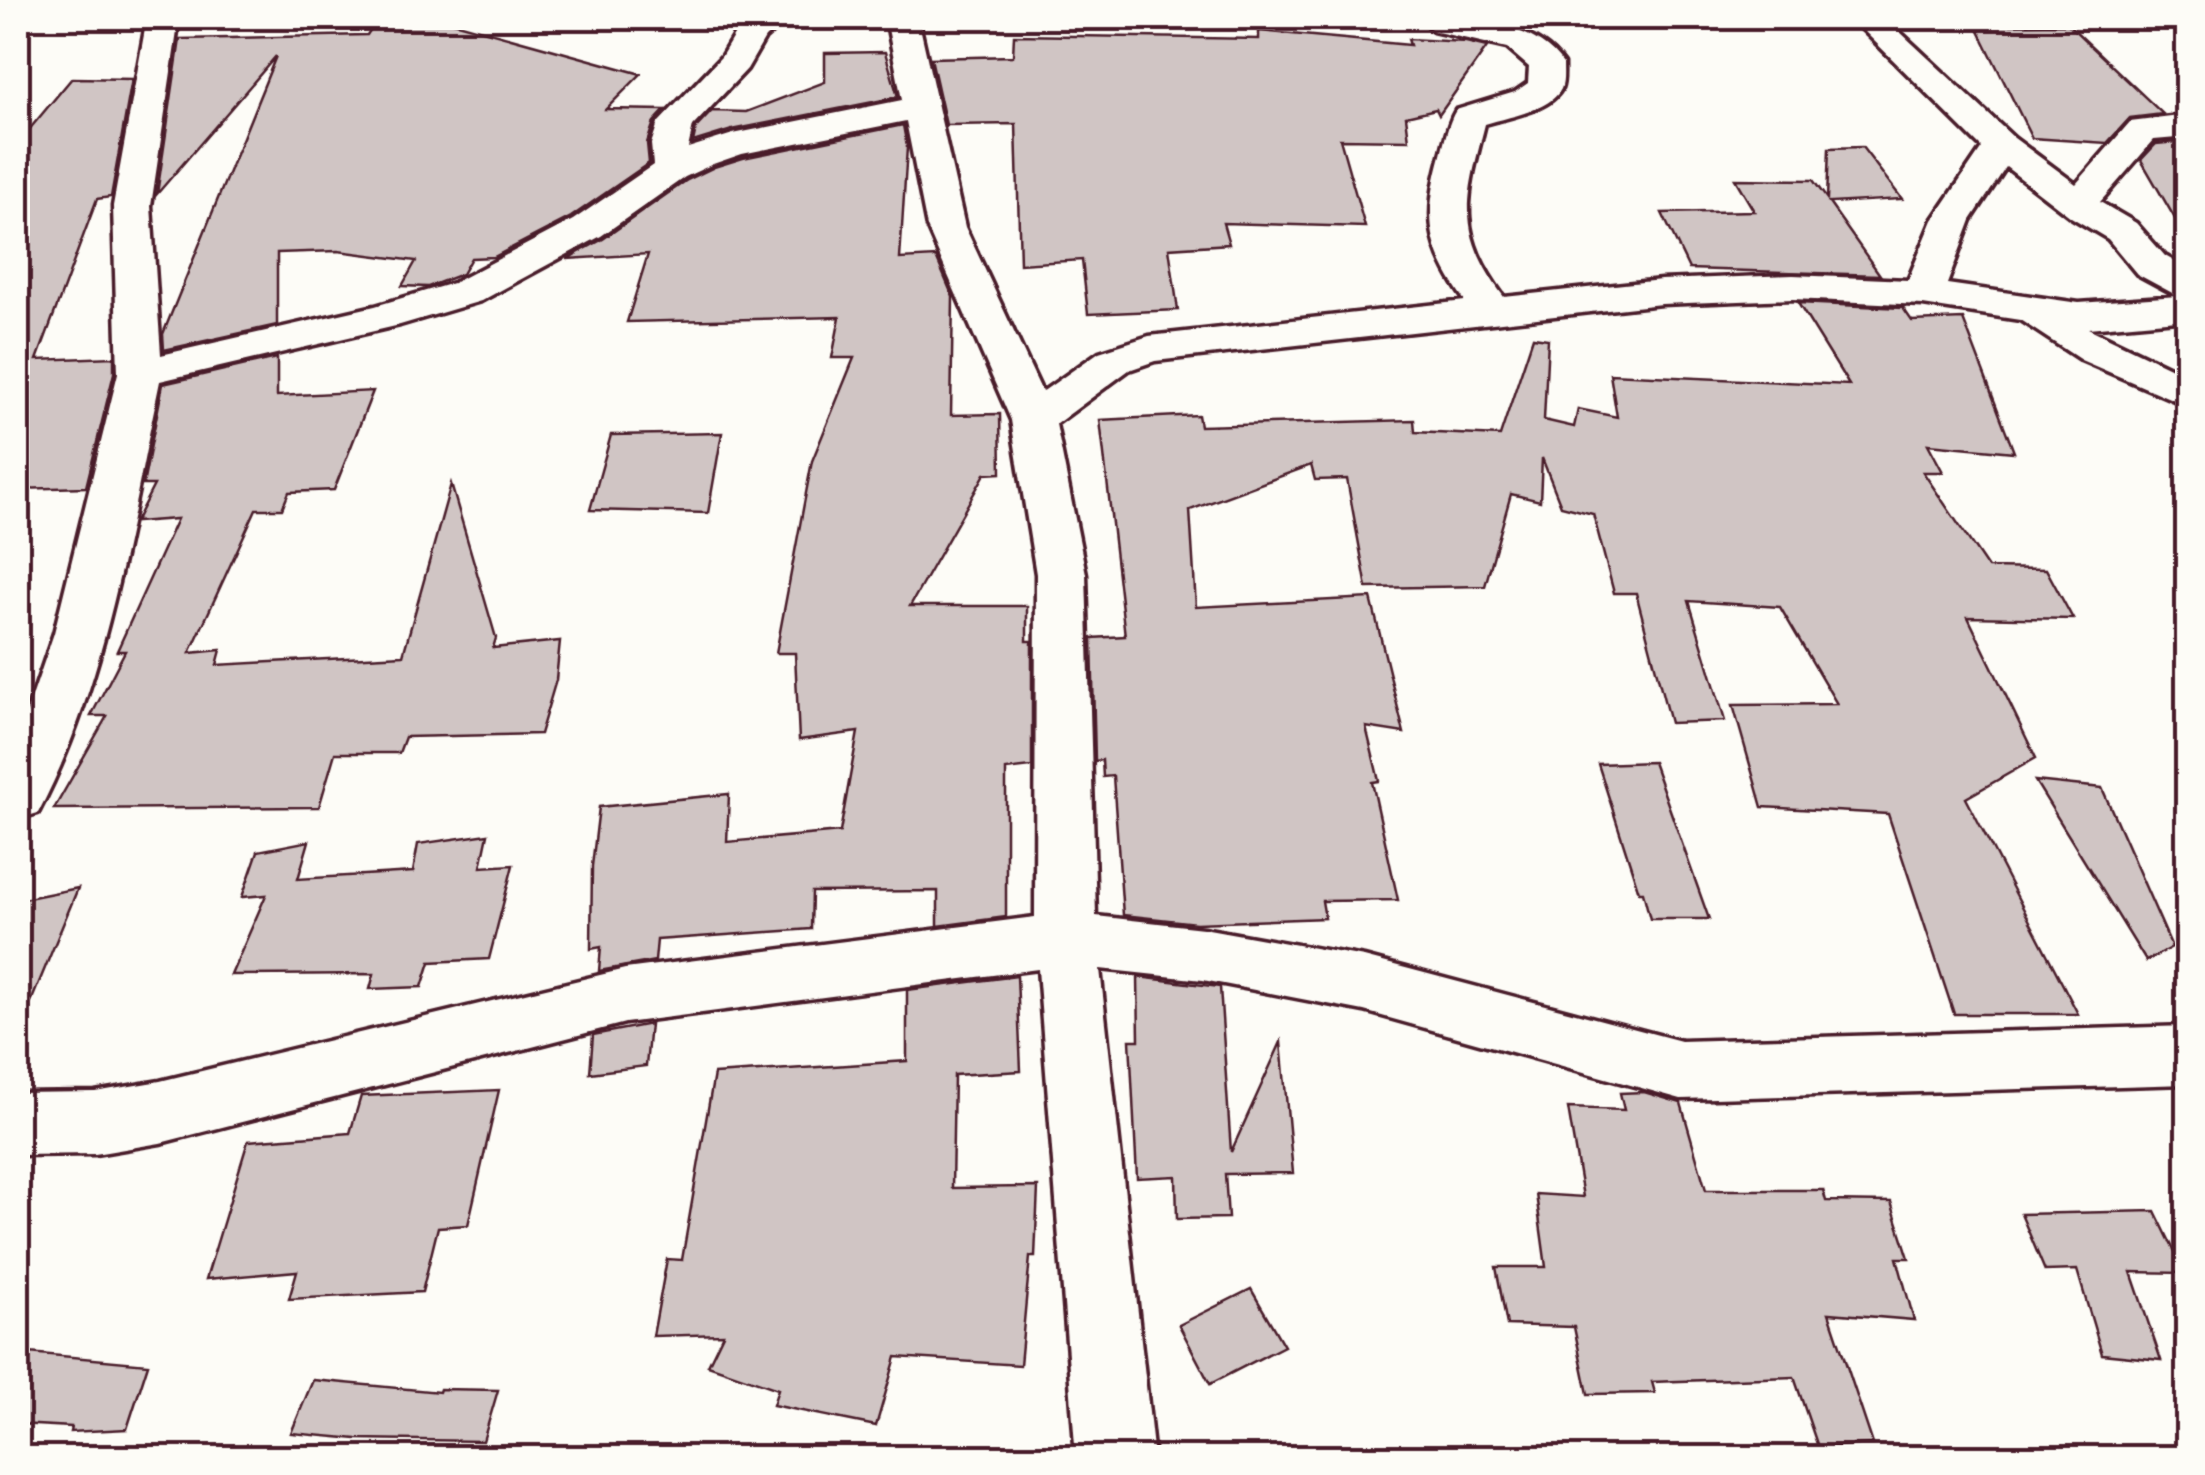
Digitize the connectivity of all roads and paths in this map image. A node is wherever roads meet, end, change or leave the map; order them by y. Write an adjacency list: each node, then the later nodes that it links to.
1 (163, 18): 15 (street)
2 (772, 18): 9 (street)
3 (902, 18): 6 (street)
4 (1435, 18): 14 (street)
5 (1868, 18): 8 (street)
6 (921, 108): 9 (street); 17 (street)
7 (2188, 126): 10 (street)
8 (2001, 146): 10 (street); 11 (street)
9 (672, 170): 15 (street)
10 (2080, 202): 12 (street)
11 (1923, 293): 13 (street); 14 (street)
12 (2185, 305): 13 (street)
13 (2022, 308): 16 (street)
14 (1494, 312): 17 (street)
15 (140, 373): 18 (street)
16 (2188, 393)
17 (1032, 420): 19 (street)
18 (25, 766)
19 (1066, 938): 20 (street); 21 (street); 22 (street)
20 (2188, 1055)
21 (18, 1124)
22 (1115, 1458)

